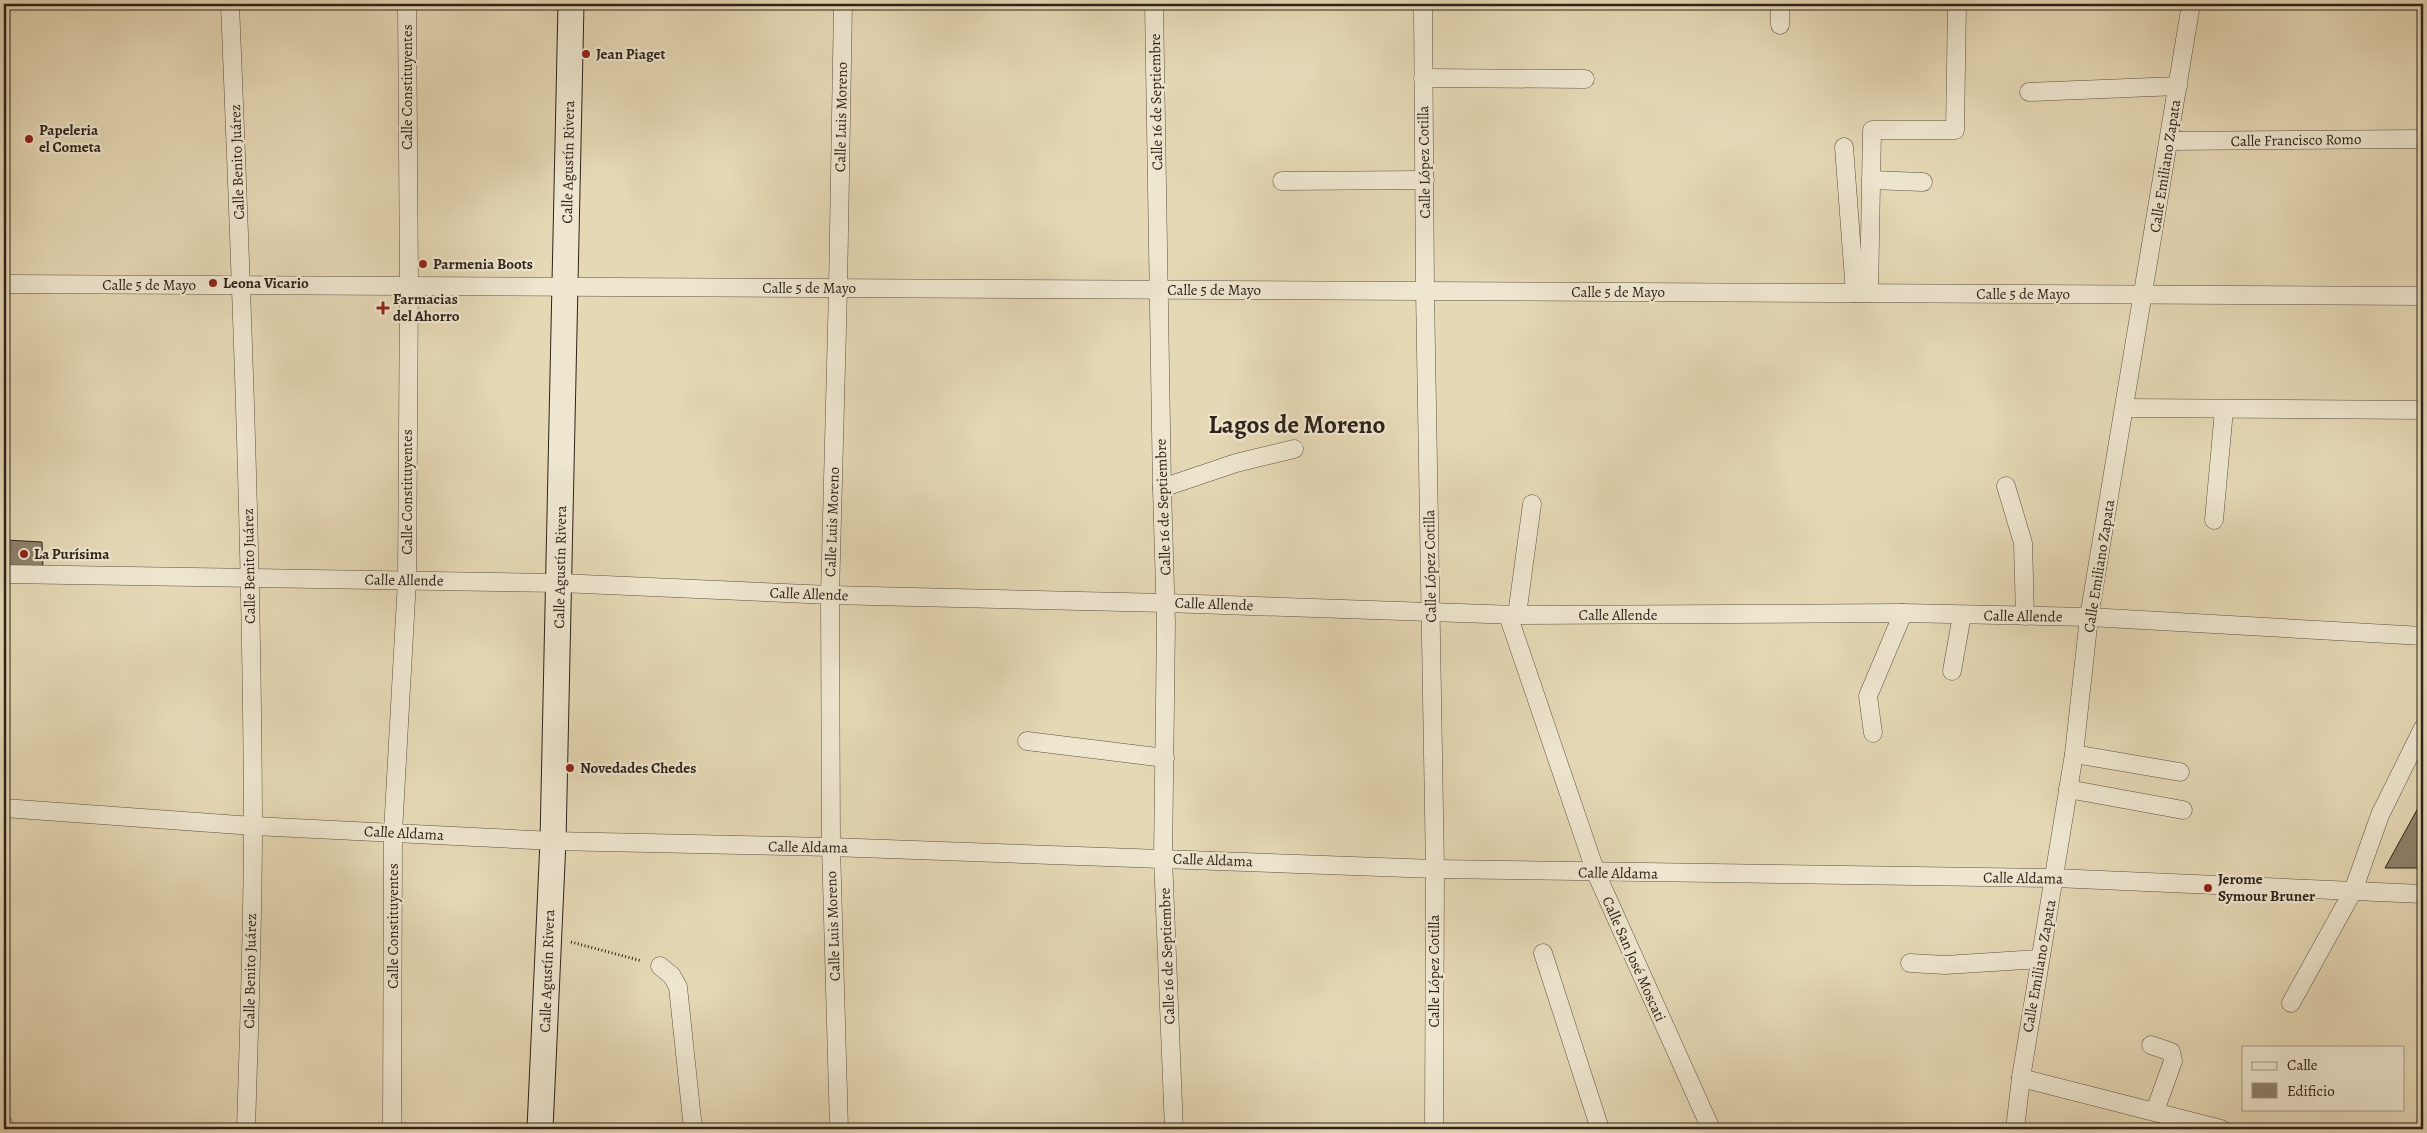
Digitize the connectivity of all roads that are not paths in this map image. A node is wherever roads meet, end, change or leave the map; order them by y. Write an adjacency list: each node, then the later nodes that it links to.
1 (230, 4): 23 (street, Calle Benito Juárez)
2 (406, 4): 24 (street, Calle Constituyentes)
3 (571, 4): 25 (main road, Calle Agustín Rivera)
4 (843, 4): 26 (street, Calle Luis Moreno)
5 (1154, 4): 27 (street, Calle 16 de Septiembre)
6 (1423, 4): 11 (street, Calle López Cotilla)
7 (1780, 4): 10 (street)
8 (1957, 4): 19 (street)
9 (2191, 4): 13 (street, Calle Emiliano Zapata)
10 (1780, 26)
11 (1423, 78): 12 (street); 18 (street, Calle López Cotilla)
12 (1585, 79)
13 (2178, 86): 14 (street); 16 (street, Calle Emiliano Zapata)
14 (2029, 92)
15 (2423, 139): 16 (street, Calle Francisco Romo)
16 (2169, 141): 30 (street, Calle Emiliano Zapata)
17 (1844, 147): 29 (street)
18 (1424, 180): 20 (street); 28 (street, Calle López Cotilla)
19 (1870, 180): 21 (street); 29 (street)
20 (1282, 181)
21 (1923, 182)
22 (4, 284): 23 (street, Calle 5 de Mayo)
23 (242, 285): 24 (street, Calle 5 de Mayo); 41 (street, Calle Benito Juárez)
24 (408, 286): 25 (street, Calle 5 de Mayo); 42 (street, Calle Constituyentes)
25 (566, 287): 26 (street, Calle 5 de Mayo); 43 (main road, Calle Agustín Rivera)
26 (838, 288): 27 (street, Calle 5 de Mayo); 44 (street, Calle Luis Moreno)
27 (1159, 290): 28 (street, Calle 5 de Mayo); 37 (street, Calle 16 de Septiembre)
28 (1425, 291): 29 (street, Calle 5 de Mayo); 46 (street, Calle López Cotilla)
29 (1862, 293): 30 (street, Calle 5 de Mayo)
30 (2143, 295): 31 (street, Calle 5 de Mayo); 32 (street, Calle Emiliano Zapata)
31 (2423, 296)
32 (2124, 408): 33 (street); 51 (street, Calle Emiliano Zapata)
33 (2224, 410): 34 (street); 39 (street)
34 (2423, 410)
35 (1294, 449): 37 (street)
36 (2006, 486): 50 (street)
37 (1162, 488): 45 (street, Calle 16 de Septiembre)
38 (1532, 504): 48 (street)
39 (2214, 520)
40 (4, 574): 41 (street, Calle Allende)
41 (250, 580): 42 (street, Calle Allende); 63 (street, Calle Benito Juárez)
42 (407, 580): 43 (street, Calle Allende); 64 (street, Calle Constituyentes)
43 (560, 583): 44 (street, Calle Allende); 65 (main road, Calle Agustín Rivera)
44 (830, 595): 45 (street, Calle Allende); 66 (street, Calle Luis Moreno)
45 (1166, 603): 46 (street, Calle Allende); 58 (street, Calle 16 de Septiembre)
46 (1431, 612): 48 (street, Calle Allende); 68 (street, Calle López Cotilla)
47 (1903, 614): 48 (street, Calle Allende); 49 (street, Calle Allende); 55 (street)
48 (1512, 615): 69 (street, Calle San José Moscati)
49 (1962, 615): 50 (street, Calle Allende); 53 (street)
50 (2025, 616): 51 (street, Calle Allende)
51 (2090, 617): 52 (street, Calle Allende); 57 (street, Calle Emiliano Zapata)
52 (2423, 636)
53 (1952, 671)
54 (2423, 728): 71 (street)
55 (1873, 733)
56 (1027, 741): 58 (street)
57 (2074, 754): 59 (street); 60 (street, Calle Emiliano Zapata)
58 (1165, 758): 67 (street, Calle 16 de Septiembre)
59 (2180, 772)
60 (2068, 789): 62 (street); 70 (street, Calle Emiliano Zapata)
61 (4, 808): 63 (street, Calle Aldama)
62 (2183, 810)
63 (253, 826): 64 (street, Calle Aldama); 83 (street, Calle Benito Juárez)
64 (394, 832): 65 (street, Calle Aldama); 84 (street, Calle Constituyentes)
65 (553, 841): 66 (street, Calle Aldama); 85 (main road, Calle Agustín Rivera)
66 (830, 847): 67 (street, Calle Aldama); 87 (street, Calle Luis Moreno)
67 (1163, 858): 68 (street, Calle Aldama); 88 (street, Calle 16 de Septiembre)
68 (1435, 869): 69 (street, Calle Aldama); 89 (street, Calle López Cotilla)
69 (1596, 873): 70 (street, Calle Aldama); 91 (street, Calle San José Moscati)
70 (2055, 878): 71 (street, Calle Aldama); 74 (street, Calle Emiliano Zapata)
71 (2353, 891): 72 (street, Calle Aldama); 77 (street)
72 (2423, 894)
73 (1542, 953): 90 (street)
74 (2040, 960): 75 (street); 79 (street, Calle Emiliano Zapata)
75 (1910, 963)
76 (660, 966): 86 (street)
77 (2291, 1003)
78 (2151, 1045): 80 (street)
79 (2021, 1078): 80 (street); 92 (street, Calle Emiliano Zapata)
80 (2155, 1111): 93 (street)
81 (4, 1125): 82 (street)
82 (4, 1129)
83 (246, 1129)
84 (392, 1129)
85 (540, 1129)
86 (693, 1129)
87 (840, 1129)
88 (1174, 1129)
89 (1434, 1129)
90 (1600, 1129)
91 (1711, 1129)
92 (2015, 1129)
93 (2220, 1129)

